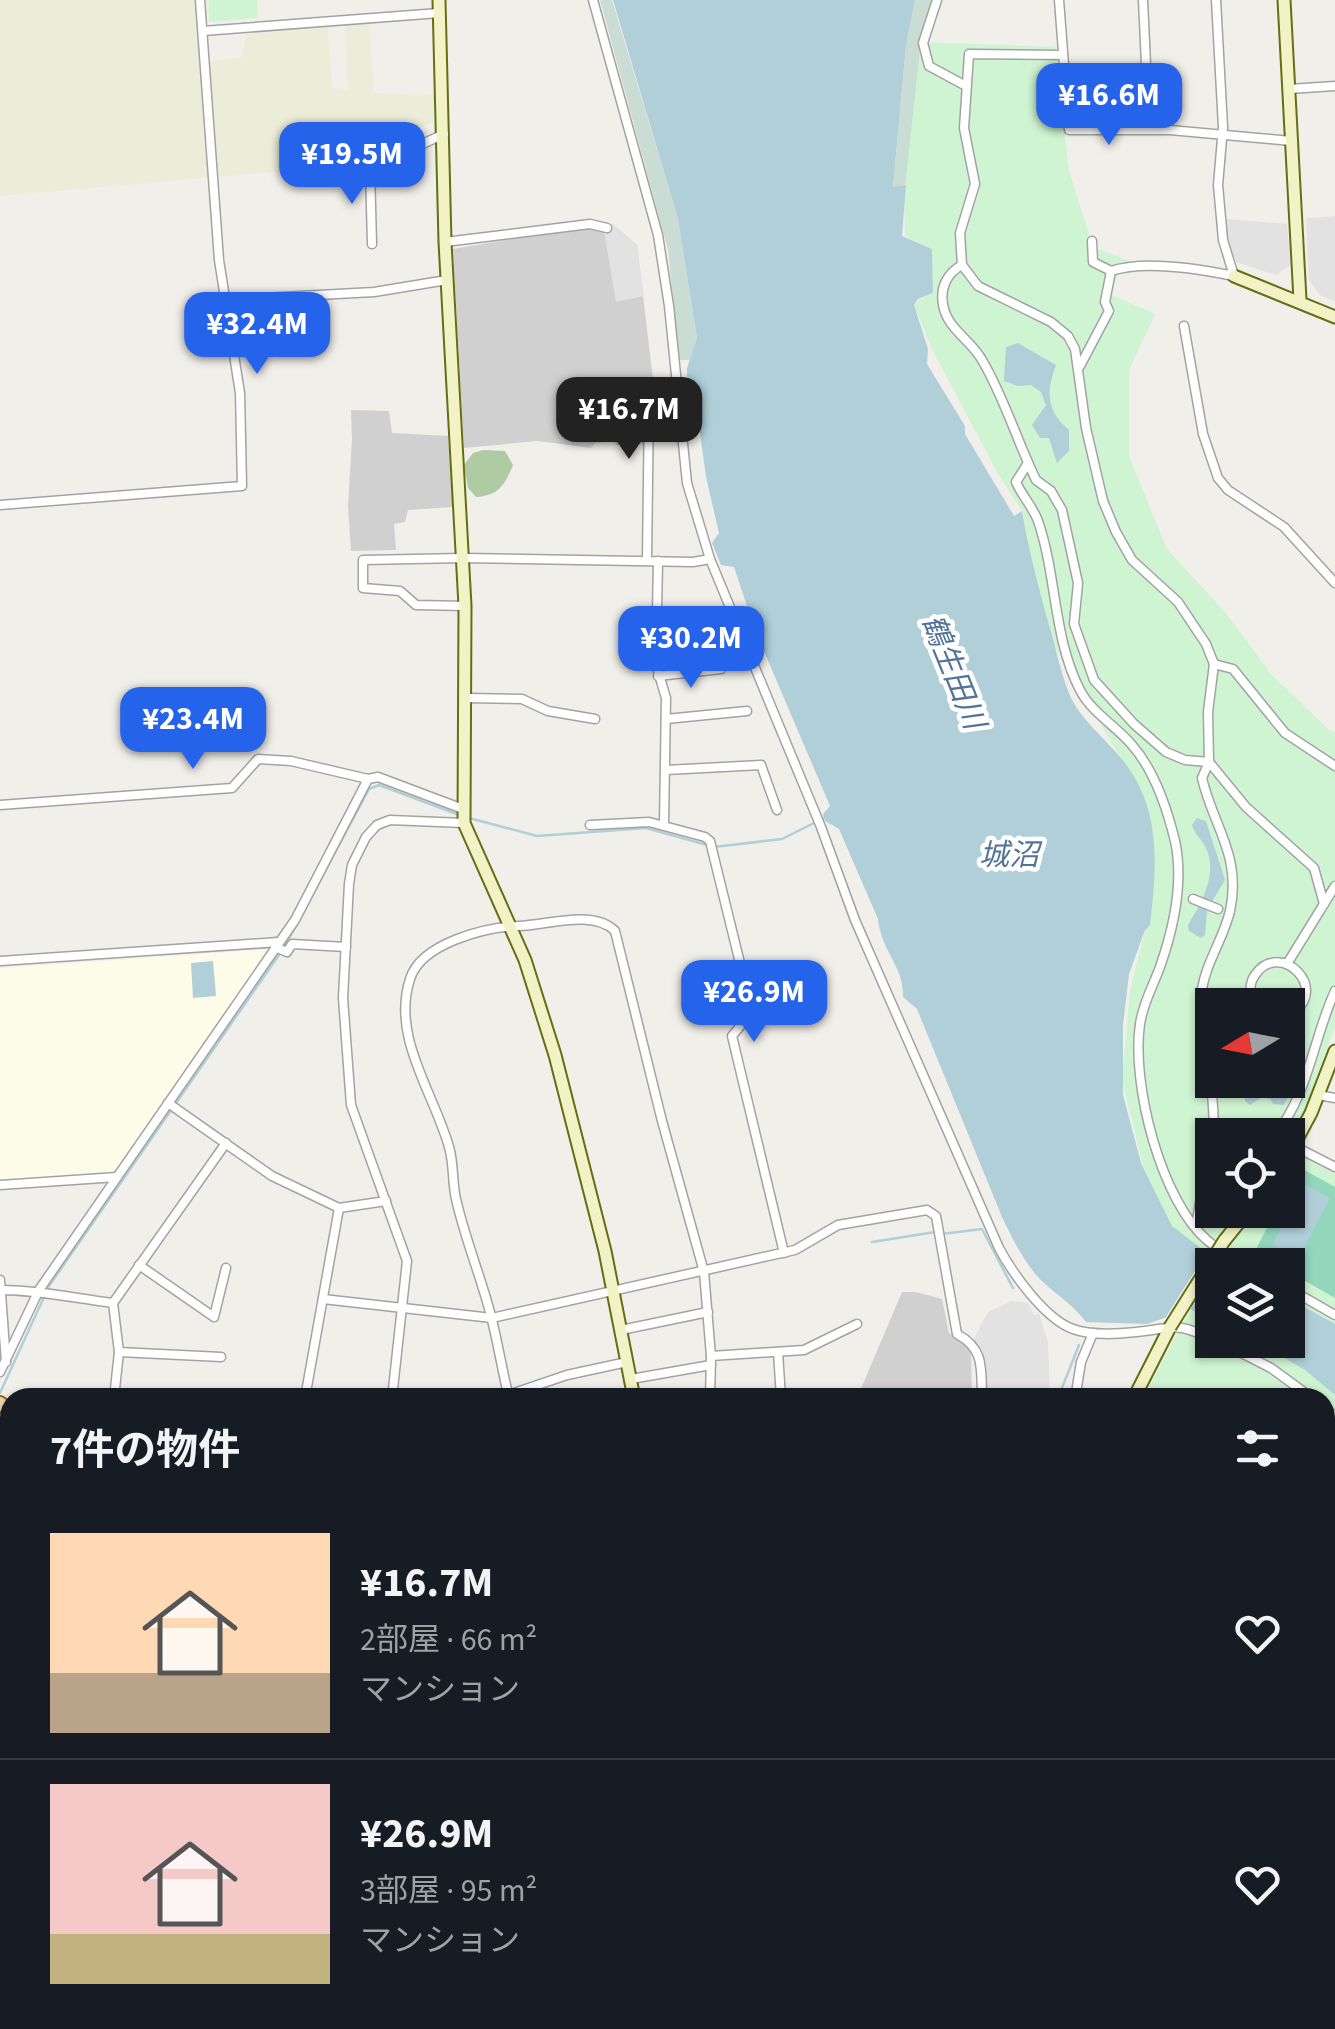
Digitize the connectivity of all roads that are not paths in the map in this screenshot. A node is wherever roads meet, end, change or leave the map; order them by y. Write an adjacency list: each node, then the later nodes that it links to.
1 (200, 0): 9 (street)
2 (593, 0): 33 (street)
3 (937, 0): 11 (street)
4 (1059, 0): 10 (street)
5 (1142, 0): 14 (street)
6 (1216, 0): 16 (street)
7 (1284, 0): 13 (street)
8 (439, 7): 9 (street); 15 (street)
9 (203, 31): 26 (street)
10 (1063, 55): 11 (street); 14 (street)
11 (966, 86): 22 (street)
12 (1335, 86): 13 (street)
13 (1289, 88): 17 (street)
14 (1149, 129): 16 (street)
15 (444, 134): 20 (street); 21 (street)
16 (1223, 136): 17 (street); 24 (street)
17 (1291, 141): 27 (street)
18 (607, 228): 20 (street)
19 (1092, 241): 23 (street)
20 (445, 242): 25 (street)
21 (372, 244)
22 (962, 266): 31 (street); 32 (street)
23 (1111, 271): 24 (street); 31 (street)
24 (1234, 276): 27 (street)
25 (447, 280): 26 (street); 36 (street)
26 (226, 300): 35 (street)
27 (1300, 300): 28 (street)
28 (1335, 317)
29 (1184, 326): 40 (street)
30 (997, 364): 32 (street)
31 (1080, 366): 42 (street)
32 (987, 371): 34 (street)
33 (679, 396): 37 (street); 38 (street)
34 (1028, 463): 49 (street); 84 (street)
35 (0, 505)
36 (464, 558): 38 (street); 41 (street); 41 (street)
37 (710, 559): 39 (street); 105 (street)
38 (647, 560): 39 (street)
39 (658, 561): 44 (street)
40 (1335, 583)
41 (465, 606): 45 (street)
42 (1214, 664): 49 (street); 50 (street)
43 (721, 669): 44 (street)
44 (658, 676): 48 (street)
45 (466, 698): 47 (street); 55 (street)
46 (747, 711): 48 (street)
47 (595, 719)
48 (666, 719): 51 (street)
49 (1210, 762): 60 (street); 74 (street)
50 (1335, 766)
51 (666, 770): 54 (street); 56 (street)
52 (368, 779): 53 (street); 55 (street); 63 (street)
53 (0, 805)
54 (777, 810)
55 (464, 816): 62 (street); 64 (street)
56 (664, 824): 57 (street); 88 (street)
57 (590, 825)
58 (1335, 886): 60 (street)
59 (1193, 899): 61 (street)
60 (1324, 904): 66 (street)
61 (1218, 909)
62 (509, 925): 91 (street); 95 (street); 102 (street)
63 (277, 944): 64 (street); 65 (street); 73 (street)
64 (346, 947): 82 (street)
65 (0, 961)
66 (1287, 964): 67 (street); 69 (street)
67 (1251, 988)
68 (1335, 992): 75 (street)
69 (1305, 994)
70 (1335, 1051): 71 (street)
71 (1318, 1095): 72 (street); 76 (street)
72 (1335, 1098)
73 (168, 1103): 77 (street); 80 (street)
74 (1213, 1118)
75 (1285, 1118)
76 (1305, 1122)
77 (226, 1143): 83 (street); 89 (street)
78 (1305, 1156): 79 (street)
79 (1335, 1167)
80 (117, 1178): 81 (street); 94 (street)
81 (0, 1185)
82 (386, 1200): 83 (street); 99 (street)
83 (340, 1208): 97 (street)
84 (1195, 1226)
85 (1197, 1228): 87 (street)
86 (1234, 1228): 126 (street, bridge)
87 (1219, 1248)
88 (784, 1253): 91 (street); 124 (street)
89 (139, 1266): 90 (street); 98 (street)
90 (226, 1268)
91 (704, 1272): 95 (street); 100 (street)
92 (0, 1280): 93 (street)
93 (0, 1290): 94 (street); 112 (street)
94 (39, 1290): 98 (street); 112 (street)
95 (613, 1291): 102 (street); 104 (street)
96 (1305, 1298): 101 (street)
97 (323, 1300): 99 (street); 117 (street)
98 (112, 1303): 107 (street)
99 (401, 1309): 102 (street); 118 (street)
100 (708, 1312): 104 (street); 111 (street)
101 (1335, 1315)
102 (492, 1318): 119 (street)
103 (857, 1324): 108 (street)
104 (621, 1330): 113 (street)
105 (1094, 1332): 106 (street); 125 (street)
106 (1195, 1332)
107 (119, 1352): 109 (street); 116 (street)
108 (778, 1352): 111 (street); 123 (street)
109 (221, 1358)
110 (1251, 1358): 127 (street)
111 (711, 1360): 115 (street); 122 (street)
112 (6, 1362): 114 (street)
113 (627, 1362): 115 (street); 120 (street)
114 (0, 1372)
115 (630, 1379): 121 (street)
116 (115, 1388)
117 (306, 1388)
118 (393, 1388)
119 (506, 1388)
120 (530, 1388)
121 (632, 1388)
122 (710, 1388)
123 (780, 1388)
124 (982, 1388)
125 (1077, 1388)
126 (1139, 1388)
127 (1298, 1388)

